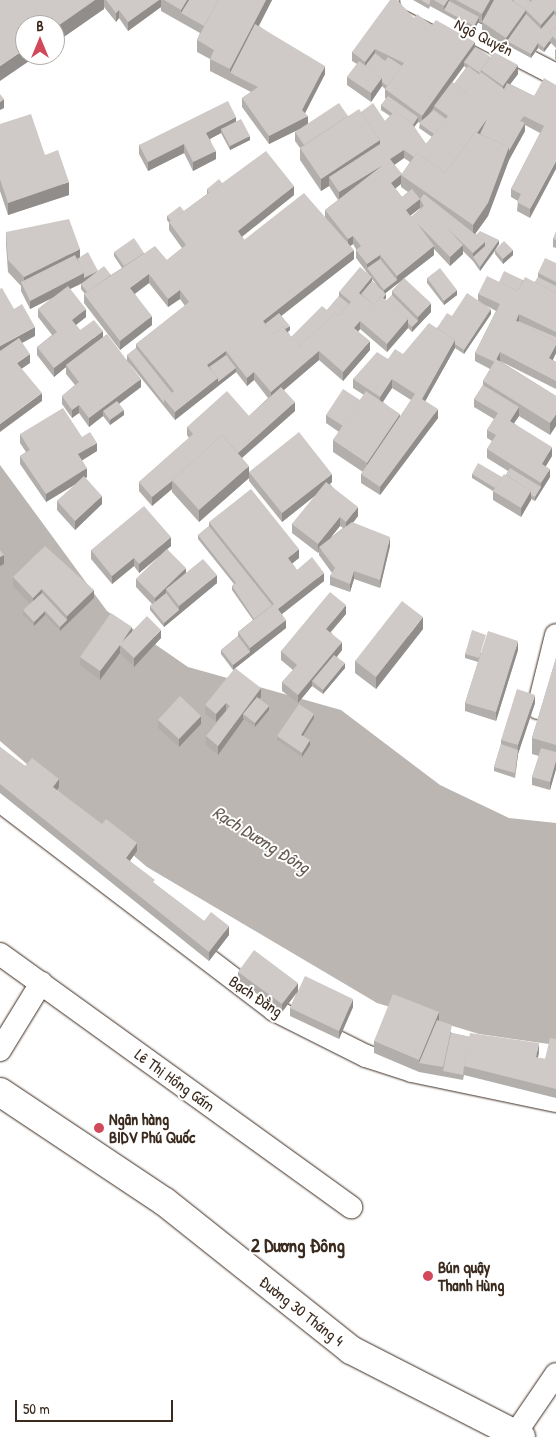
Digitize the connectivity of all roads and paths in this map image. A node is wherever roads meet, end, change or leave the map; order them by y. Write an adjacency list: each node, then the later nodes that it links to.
1 (412, 0): 2 (street, Ngô Quyền)
2 (556, 74)
3 (556, 635): 4 (street)
4 (538, 708)
5 (0, 801): 10 (street, Bạch Đằng)
6 (0, 954): 7 (street, Lê Thị Hồng Gấm)
7 (41, 984): 8 (street); 11 (street, Lê Thị Hồng Gấm)
8 (0, 1050)
9 (0, 1092): 13 (main road, Đường 30 Tháng 4)
10 (556, 1101)
11 (351, 1207)
12 (556, 1374): 13 (street)
13 (516, 1436)

